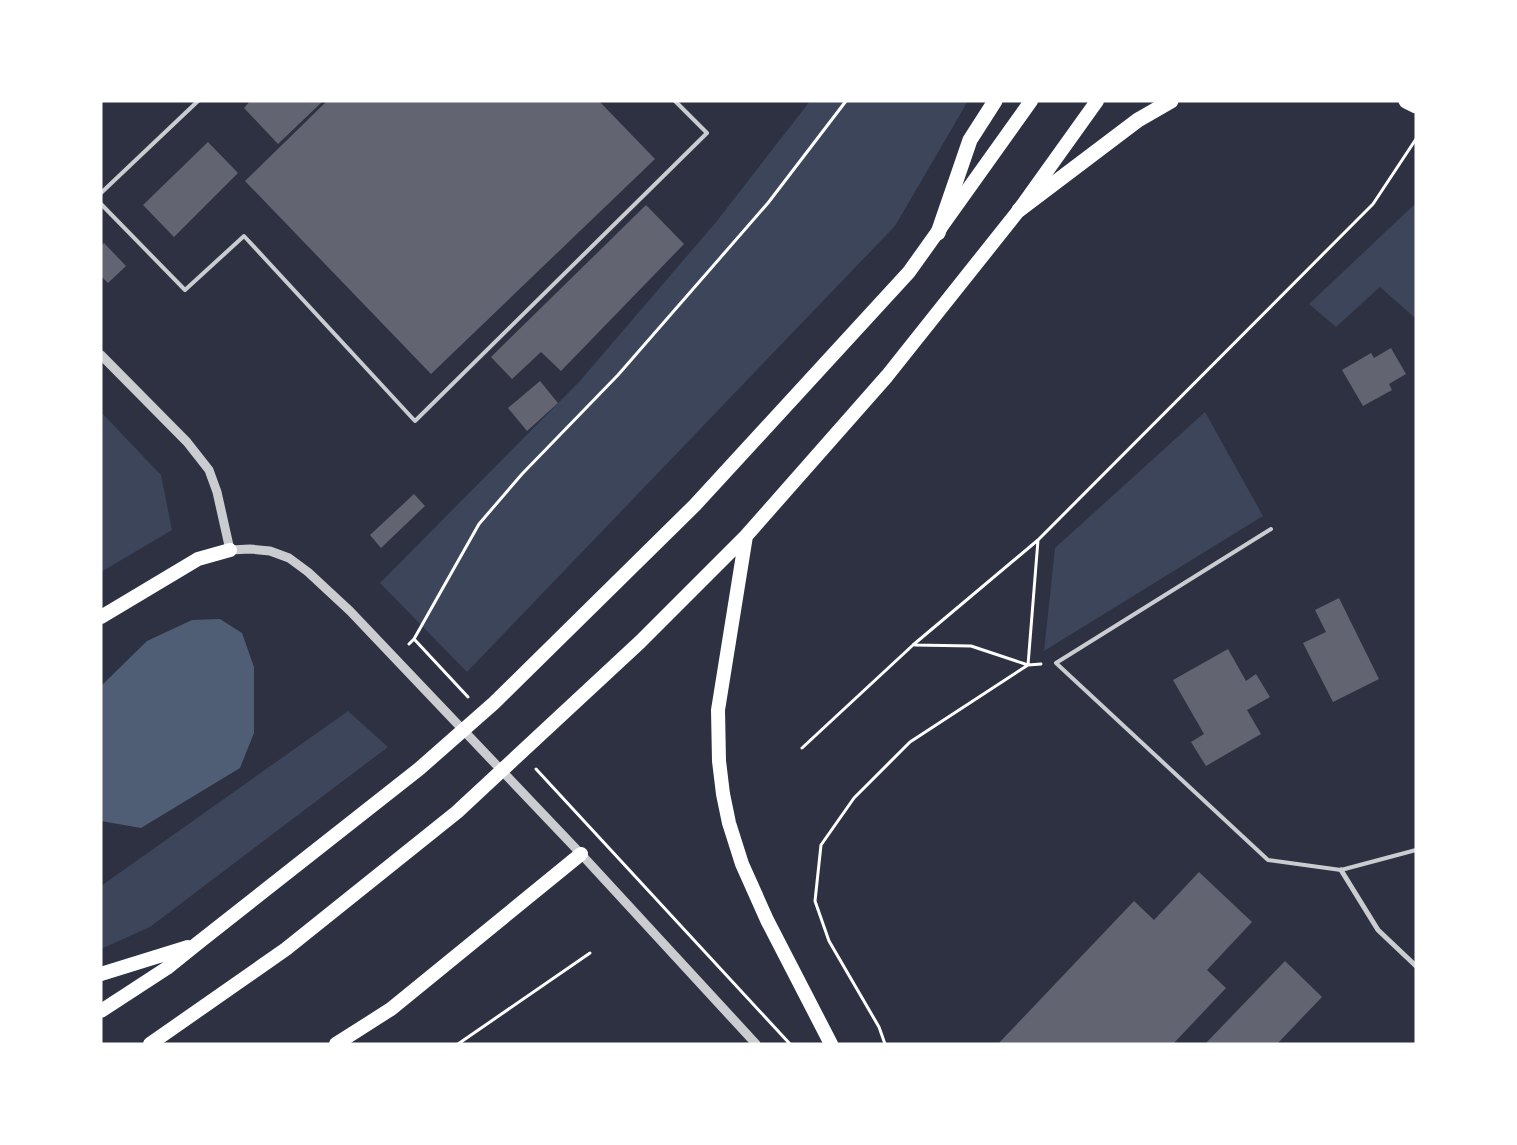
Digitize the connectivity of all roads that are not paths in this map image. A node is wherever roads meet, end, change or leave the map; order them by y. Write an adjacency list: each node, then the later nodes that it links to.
1 (198, 101): 9 (lane)
2 (675, 101): 10 (lane)
3 (995, 101): 12 (highway)
4 (1031, 101): 12 (highway)
5 (1097, 101): 11 (highway)
6 (1171, 101): 11 (highway)
7 (1406, 101): 8 (highway)
8 (1416, 106)
9 (101, 193)
10 (101, 204)
11 (1019, 210): 15 (highway)
12 (938, 233): 21 (highway)
13 (101, 355): 16 (street)
14 (1271, 529): 20 (lane)
15 (746, 536): 25 (highway); 28 (highway)
16 (230, 550): 17 (highway); 19 (street)
17 (101, 617)
18 (1416, 850): 20 (lane)
19 (581, 854): 26 (highway); 27 (street)
20 (1341, 870): 22 (street)
21 (198, 943): 23 (highway); 24 (highway)
22 (1416, 966)
23 (101, 974)
24 (101, 1011)
25 (150, 1044)
26 (336, 1044)
27 (756, 1044)
28 (831, 1044)

